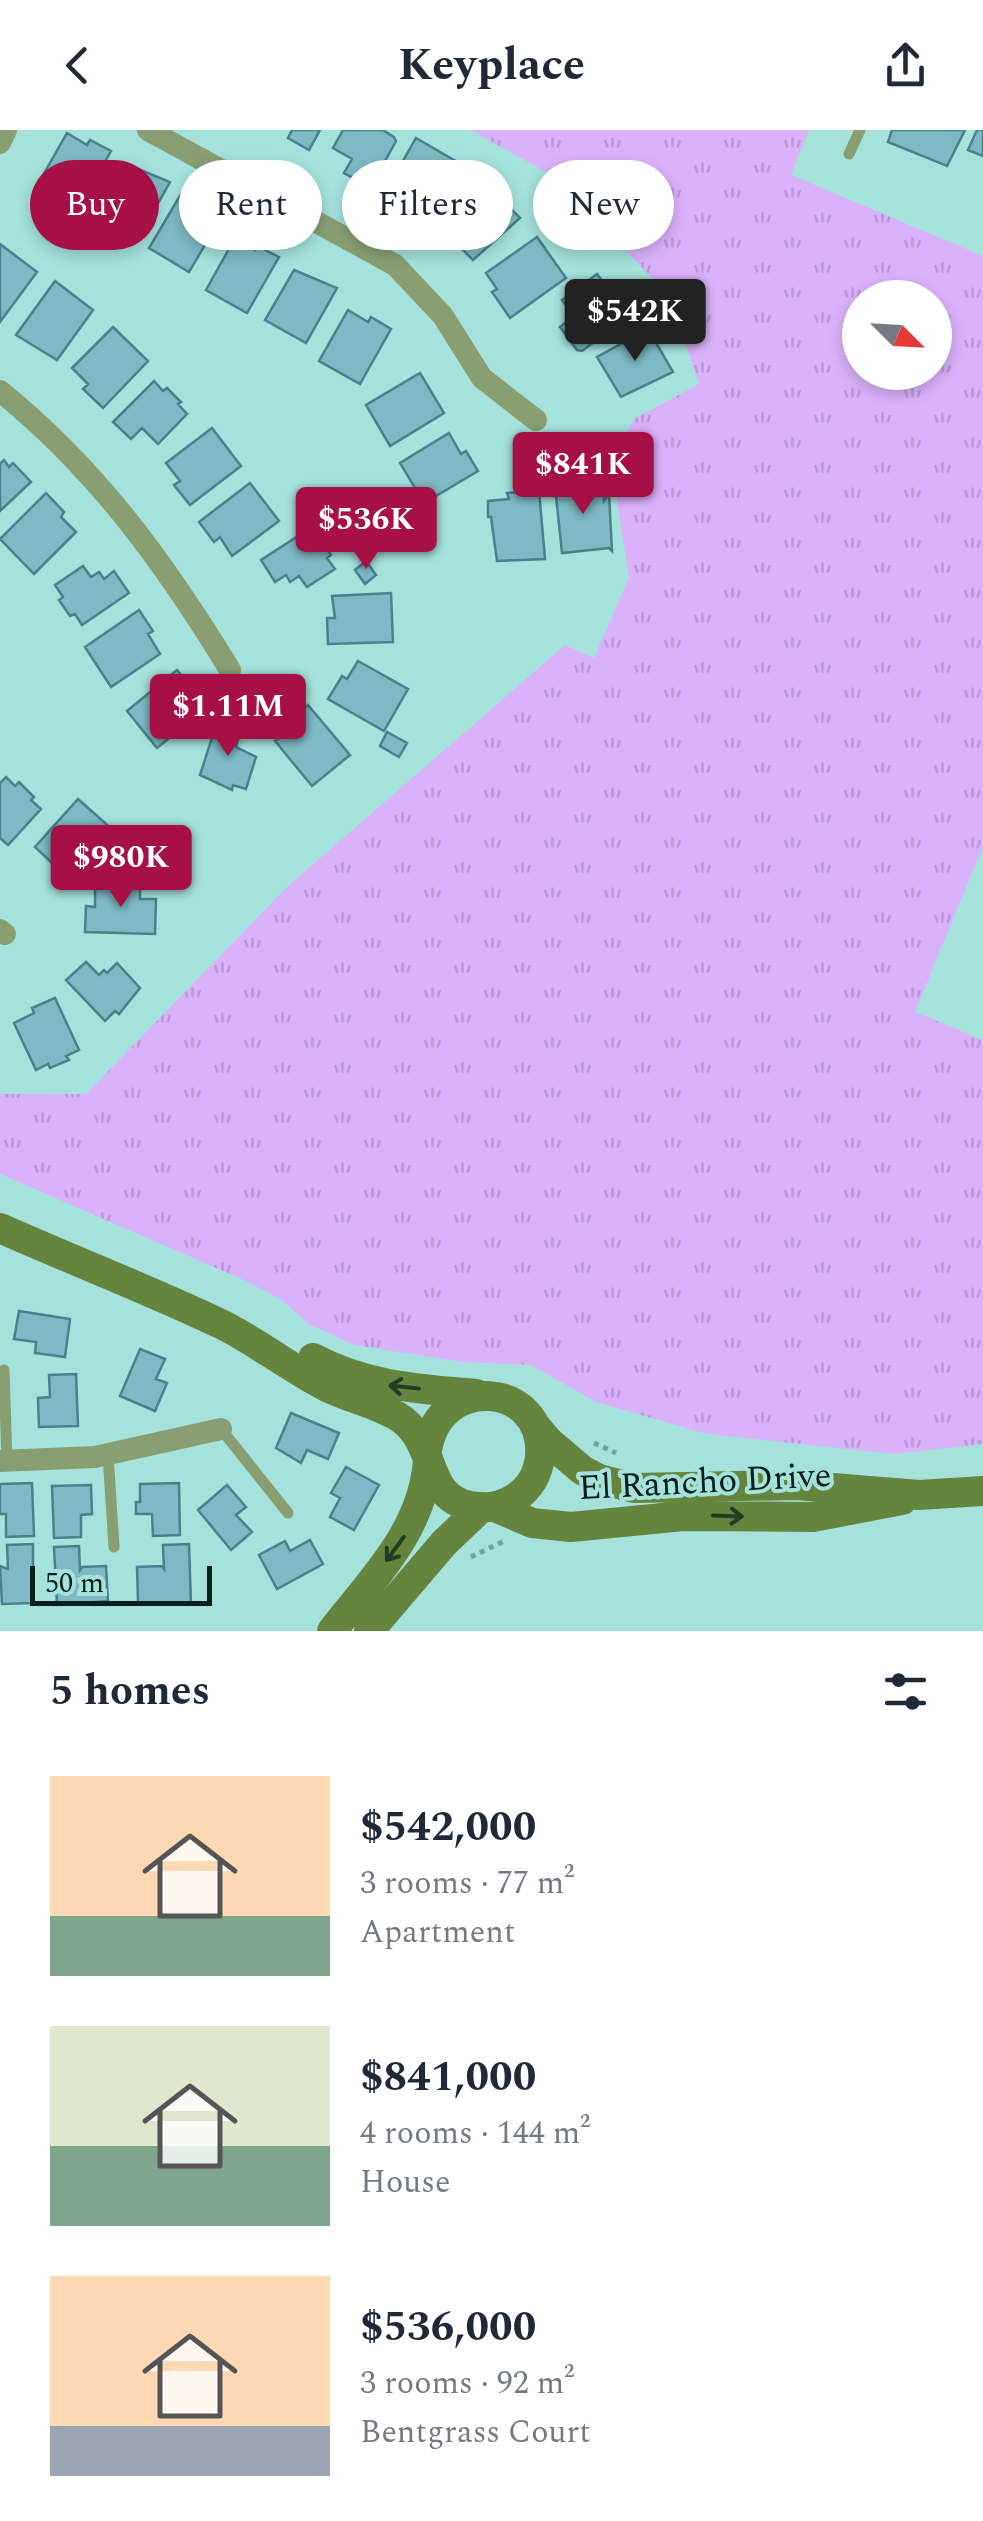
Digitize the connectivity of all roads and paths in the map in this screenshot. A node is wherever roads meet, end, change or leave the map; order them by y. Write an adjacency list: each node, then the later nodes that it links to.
1 (6, 130): 4 (street)
2 (148, 130): 7 (street)
3 (860, 130): 5 (lane)
4 (0, 143)
5 (849, 154)
6 (0, 392): 8 (street)
7 (536, 420)
8 (230, 670)
9 (0, 1228): 10 (main road, El Rancho Drive)
10 (222, 1325): 12 (main road, El Rancho Drive, one-way to 10); 16 (main road, El Rancho Drive)
11 (4, 1370): 17 (lane)
12 (483, 1395): 13 (main road, El Rancho Drive); 16 (main road)
13 (532, 1420): 19 (main road, El Rancho Drive); 20 (main road, El Rancho Drive)
14 (221, 1430): 15 (street); 21 (lane)
15 (108, 1454): 17 (street); 23 (lane)
16 (427, 1455): 20 (main road, El Rancho Drive); 26 (main road, one-way to 26)
17 (4, 1461)
18 (983, 1491): 19 (main road, El Rancho Drive)
19 (919, 1495): 22 (main road, El Rancho Drive, one-way to 19)
20 (489, 1507): 22 (main road, El Rancho Drive); 24 (main road)
21 (288, 1513)
22 (525, 1531): 24 (main road); 25 (path)
23 (114, 1546)
24 (426, 1563): 27 (main road)
25 (460, 1564)
26 (332, 1631)
27 (369, 1631)

